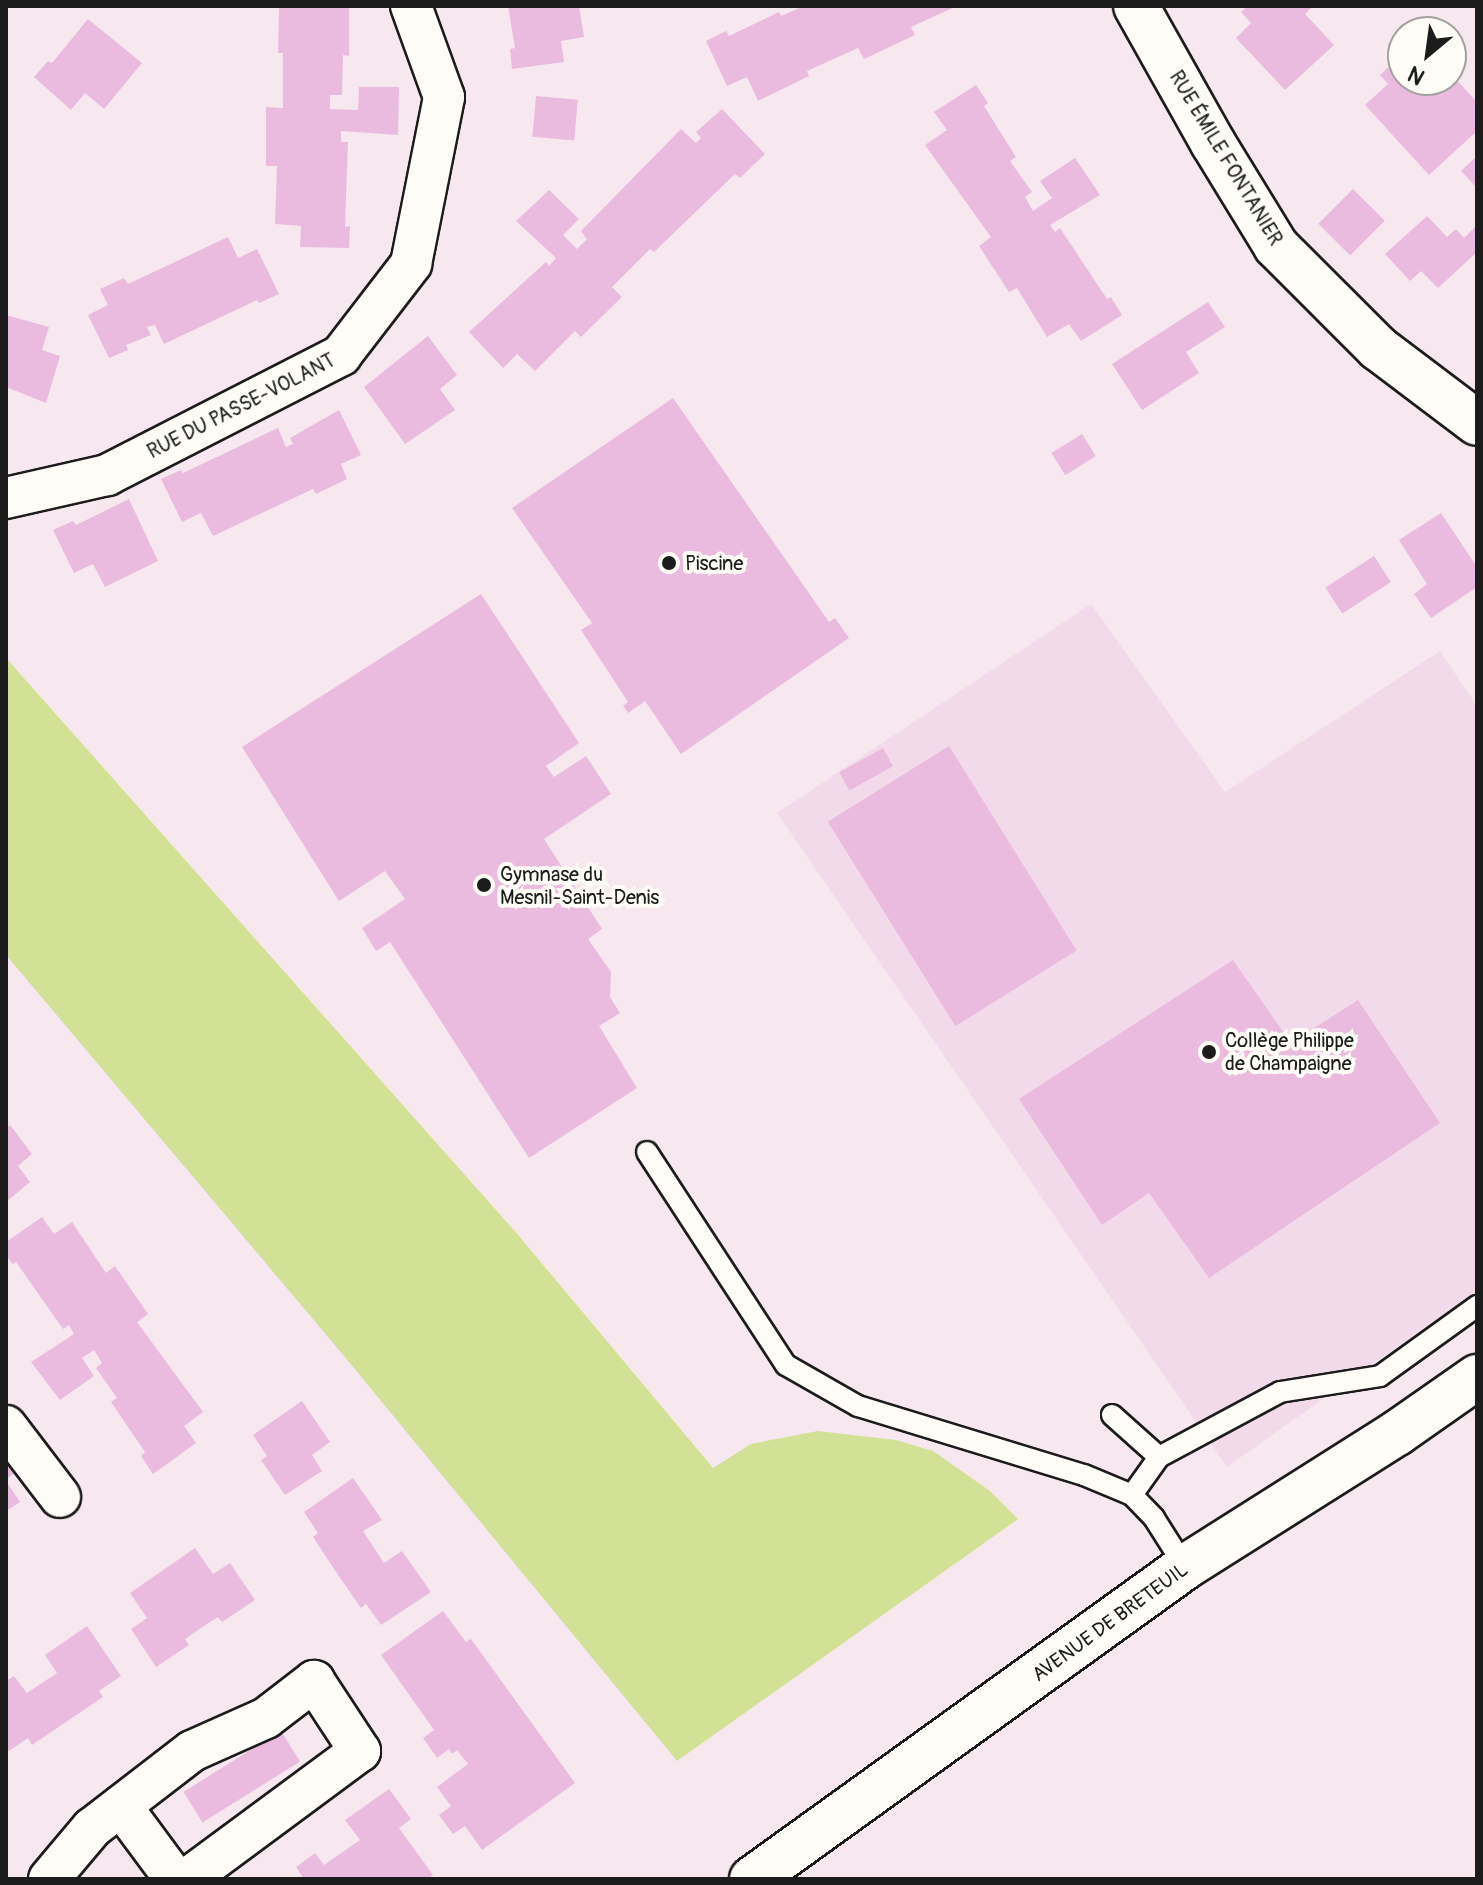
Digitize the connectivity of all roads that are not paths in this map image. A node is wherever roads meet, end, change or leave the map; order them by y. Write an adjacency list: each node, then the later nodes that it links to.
1 (411, 6): 4 (street, RUE DU PASSE-VOLANT)
2 (1136, 6): 3 (street, RUE ÉMILE FONTANIER)
3 (1477, 423)
4 (6, 498)
5 (647, 1152): 11 (lane)
6 (1477, 1306): 10 (lane)
7 (1477, 1377): 13 (street, AVENUE DE BRETEUIL)
8 (1112, 1415): 10 (lane)
9 (6, 1426): 12 (street)
10 (1159, 1457): 11 (lane)
11 (1132, 1495): 13 (lane)
12 (60, 1497)
13 (1185, 1567): 18 (street, AVENUE DE BRETEUIL)
14 (121, 1806): 15 (street); 16 (street); 17 (street)
15 (49, 1879)
16 (175, 1879)
17 (187, 1879)
18 (752, 1879)

